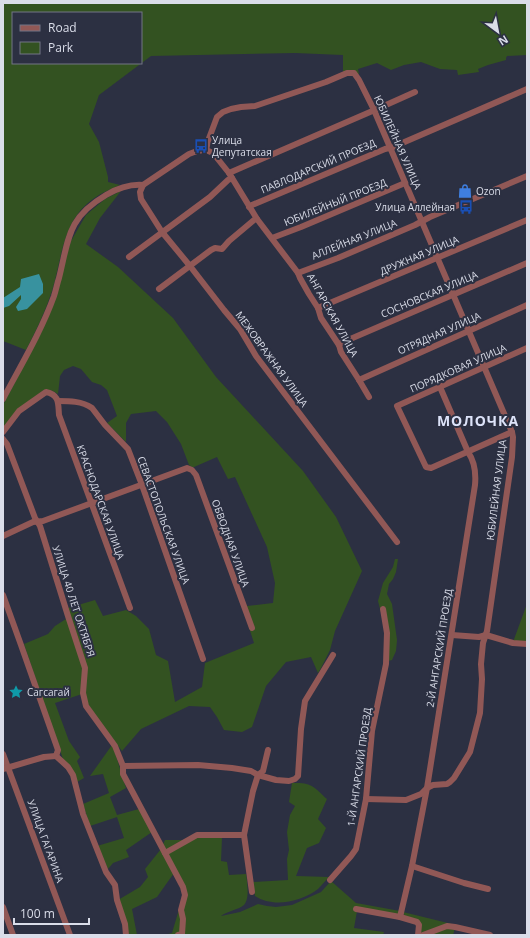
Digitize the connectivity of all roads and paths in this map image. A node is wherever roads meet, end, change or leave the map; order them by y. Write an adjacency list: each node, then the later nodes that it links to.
1 (527, 89): 4 (street, ПАВЛОДАРСКИЙ ПРОЕЗД)
2 (415, 92): 3 (street)
3 (374, 110): 4 (street, ЮБИЛЕЙНАЯ УЛИЦА); 5 (street, ЮБИЛЕЙНАЯ УЛИЦА); 6 (street)
4 (390, 148): 8 (street, ЮБИЛЕЙНАЯ УЛИЦА); 10 (street, ПАВЛОДАРСКИЙ ПРОЕЗД)
5 (206, 150): 6 (street, АНГАРСКАЯ УЛИЦА); 9 (street)
6 (230, 176): 10 (street, АНГАРСКАЯ УЛИЦА); 14 (street)
7 (527, 176): 13 (street, АЛЛЕЙНАЯ УЛИЦА)
8 (405, 183): 13 (street, ЮБИЛЕЙНАЯ УЛИЦА); 15 (street, ЮБИЛЕЙНЫЙ ПРОЕЗД)
9 (144, 185): 14 (street, МЕЖОВРАЖНАЯ УЛИЦА); 31 (street)
10 (249, 207): 11 (street, АНГАРСКАЯ УЛИЦА)
11 (257, 219): 15 (street, АНГАРСКАЯ УЛИЦА); 19 (street)
12 (527, 220): 17 (street, ДРУЖНАЯ УЛИЦА)
13 (422, 222): 17 (street, ЮБИЛЕЙНАЯ УЛИЦА); 20 (street, АЛЛЕЙНАЯ УЛИЦА)
14 (162, 232): 16 (street); 19 (street, МЕЖОВРАЖНАЯ УЛИЦА)
15 (272, 238): 20 (street, АНГАРСКАЯ УЛИЦА)
16 (129, 257)
17 (438, 258): 22 (street, ЮБИЛЕЙНАЯ УЛИЦА); 24 (street, ДРУЖНАЯ УЛИЦА)
18 (527, 263): 22 (street, СОСНОВСКАЯ УЛИЦА)
19 (190, 266): 21 (street); 43 (street, МЕЖОВРАЖНАЯ УЛИЦА)
20 (298, 273): 24 (street, АНГАРСКАЯ УЛИЦА)
21 (159, 289)
22 (452, 295): 25 (street, ЮБИЛЕЙНАЯ УЛИЦА); 26 (street, СОСНОВСКАЯ УЛИЦА)
23 (527, 305): 25 (street, ОТРЯДНАЯ УЛИЦА)
24 (318, 308): 26 (street, АНГАРСКАЯ УЛИЦА)
25 (469, 331): 28 (street, ЮБИЛЕЙНАЯ УЛИЦА); 29 (street, ОТРЯДНАЯ УЛИЦА)
26 (339, 345): 29 (street, АНГАРСКАЯ УЛИЦА)
27 (527, 348): 28 (street, ПОРЯДКОВАЯ УЛИЦА)
28 (484, 368): 30 (street, ПОРЯДКОВАЯ УЛИЦА); 36 (street, ЮБИЛЕЙНАЯ УЛИЦА)
29 (359, 380): 32 (street, АНГАРСКАЯ УЛИЦА)
30 (440, 387): 38 (street, 2-Й АНГАРСКИЙ ПРОЕЗД); 38 (street, ПОРЯДКОВАЯ УЛИЦА)
31 (5, 392): 33 (street)
32 (369, 398)
33 (3, 399)
34 (58, 402): 35 (street); 39 (street, СЕВАСТОПОЛЬСКАЯ УЛИЦА); 40 (street, КРАСНОДАРСКАЯ УЛИЦА)
35 (3, 432)
36 (512, 432): 38 (street); 49 (street, ЮБИЛЕЙНАЯ УЛИЦА)
37 (3, 439): 41 (street, УЛИЦА 40 ЛЕТ ОКТЯБРЯ)
38 (468, 452): 48 (street, 2-Й АНГАРСКИЙ ПРОЕЗД)
39 (142, 485): 40 (street); 47 (street, ОБВОДНАЯ УЛИЦА); 52 (street, СЕВАСТОПОЛЬСКАЯ УЛИЦА)
40 (91, 504): 41 (street); 45 (street, КРАСНОДАРСКАЯ УЛИЦА)
41 (38, 522): 42 (street); 56 (street, УЛИЦА 40 ЛЕТ ОКТЯБРЯ)
42 (3, 536)
43 (397, 542)
44 (3, 595): 55 (street)
45 (130, 608)
46 (383, 609): 60 (street, 1-Й АНГАРСКИЙ ПРОЕЗД)
47 (252, 628)
48 (452, 635): 49 (street); 59 (street, 2-Й АНГАРСКИЙ ПРОЕЗД)
49 (486, 635): 50 (street); 59 (street, ЮБИЛЕЙНАЯ УЛИЦА)
50 (527, 644)
51 (333, 655): 58 (street)
52 (203, 659)
53 (268, 750): 58 (street)
54 (3, 754): 57 (street, УЛИЦА ГАГАРИНА)
55 (56, 756): 57 (street); 73 (street)
56 (123, 766): 58 (street); 62 (street, УЛИЦА 40 ЛЕТ ОКТЯБРЯ)
57 (5, 768): 72 (street, УЛИЦА ГАГАРИНА)
58 (258, 776): 61 (street)
59 (427, 788): 60 (street, ЮБИЛЕЙНАЯ УЛИЦА); 63 (street, 2-Й АНГАРСКИЙ ПРОЕЗД)
60 (366, 799): 64 (street, 1-Й АНГАРСКИЙ ПРОЕЗД)
61 (244, 835): 62 (street); 66 (street)
62 (165, 853): 70 (street, УЛИЦА 40 ЛЕТ ОКТЯБРЯ)
63 (412, 866): 65 (street); 69 (street, 2-Й АНГАРСКИЙ ПРОЕЗД)
64 (330, 880)
65 (488, 889)
66 (252, 892)
67 (3, 907): 71 (street)
68 (356, 909): 69 (street)
69 (400, 916): 74 (street)
70 (180, 934)
71 (13, 935)
72 (70, 935)
73 (126, 935)
74 (418, 935)
75 (423, 935): 76 (street)
76 (490, 935)

